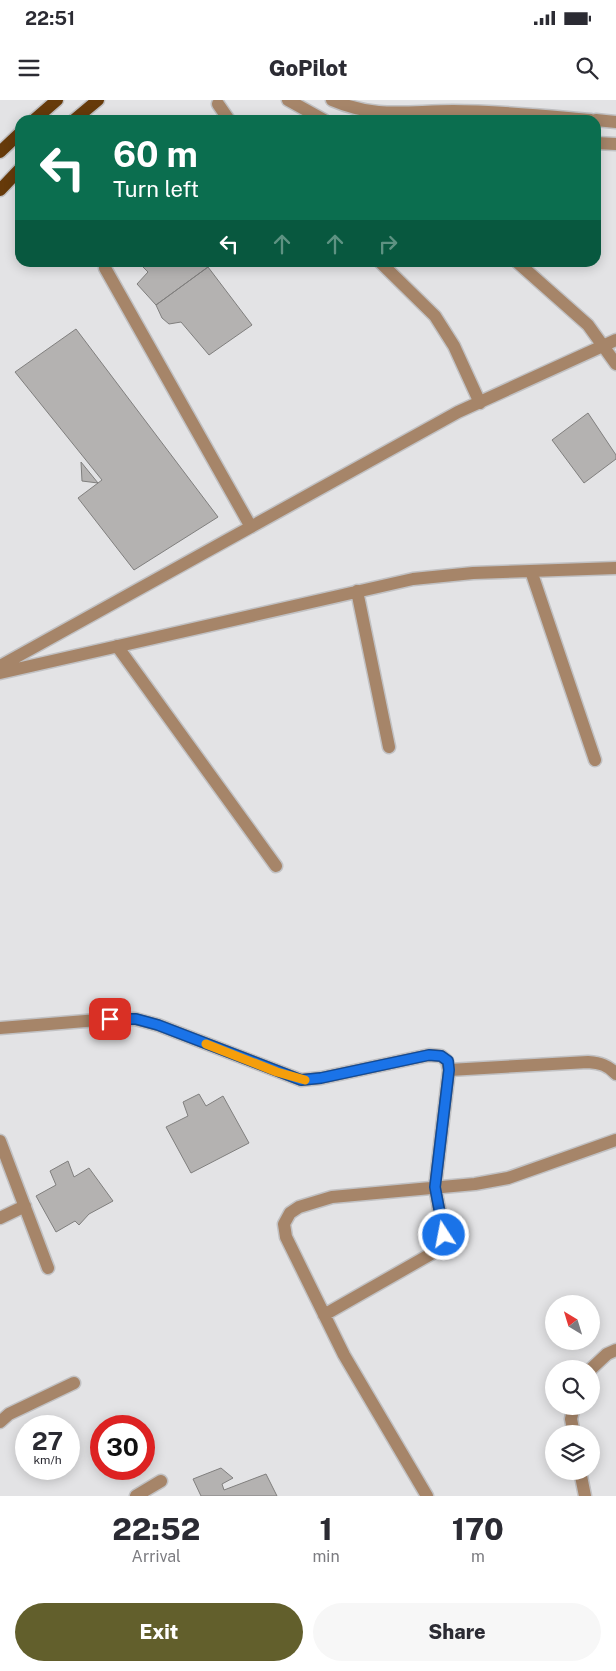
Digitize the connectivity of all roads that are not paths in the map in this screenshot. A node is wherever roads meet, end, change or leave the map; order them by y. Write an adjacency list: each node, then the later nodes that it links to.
1 (57, 100): 6 (main road)
2 (98, 100): 7 (main road)
3 (288, 100): 9 (street)
4 (332, 100): 10 (street)
5 (218, 104): 8 (street)
6 (40, 115)
7 (80, 115)
8 (226, 115)
9 (315, 115)
10 (365, 115): 11 (street)
11 (514, 115)
12 (601, 120): 13 (street)
13 (616, 122)
14 (15, 138): 17 (main road)
15 (601, 143): 16 (street)
16 (616, 144)
17 (0, 152)
18 (15, 174): 19 (main road)
19 (0, 190)
20 (385, 267): 26 (street)
21 (523, 267): 24 (street)
22 (105, 268): 27 (street)
23 (616, 340): 24 (street)
24 (603, 346): 25 (street); 26 (street)
25 (616, 364)
26 (480, 403): 27 (street)
27 (251, 527): 32 (street)
28 (616, 568): 29 (street)
29 (531, 571): 30 (street); 35 (street)
30 (357, 591): 31 (street); 34 (street)
31 (117, 646): 33 (street); 36 (street)
32 (0, 666)
33 (0, 673)
34 (389, 748)
35 (595, 760)
36 (276, 866)
37 (0, 1028): 38 (street)
38 (449, 1070): 39 (street); 42 (street)
39 (616, 1074)
40 (616, 1140): 42 (street)
41 (0, 1141): 43 (street)
42 (435, 1187): 46 (street); 46 (street)
43 (25, 1206): 44 (street); 45 (street)
44 (0, 1218)
45 (48, 1268)
46 (324, 1315): 54 (street)
47 (616, 1350): 48 (street)
48 (600, 1361)
49 (74, 1383): 50 (street)
50 (0, 1422)
51 (582, 1480): 55 (street)
52 (161, 1482): 53 (street)
53 (136, 1496)
54 (428, 1496)
55 (585, 1496)

